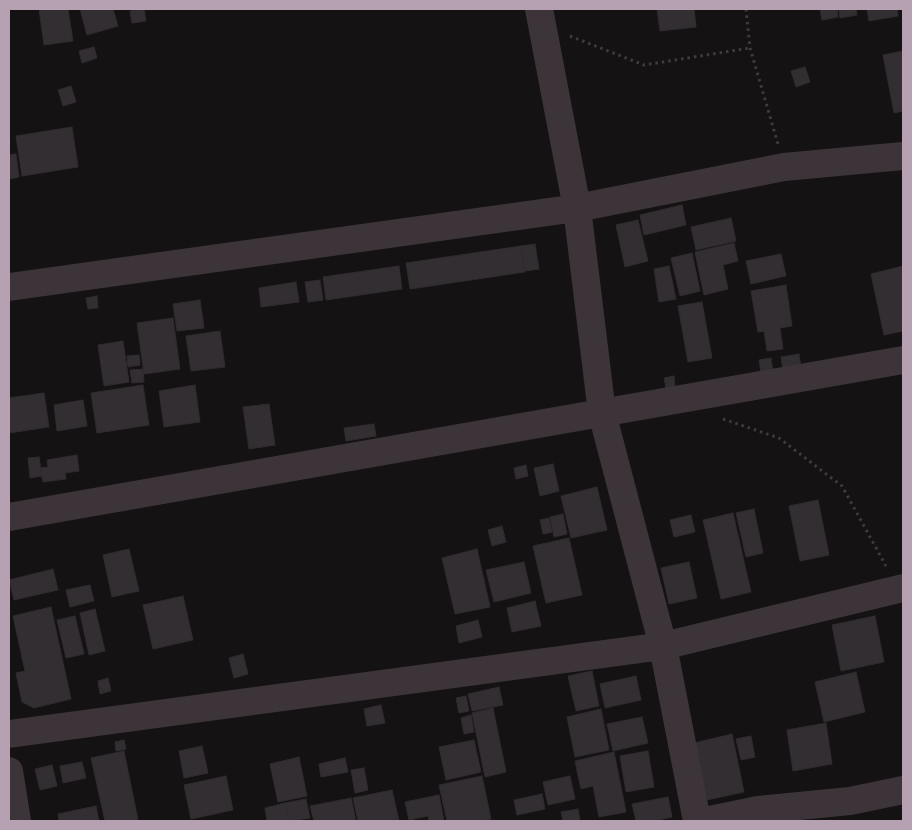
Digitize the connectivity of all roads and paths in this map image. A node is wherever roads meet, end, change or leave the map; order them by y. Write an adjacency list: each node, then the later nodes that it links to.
1 (746, 9): 3 (path)
2 (540, 17): 3 (path); 6 (street)
3 (750, 48): 5 (path)
4 (903, 156): 5 (street)
5 (784, 167): 6 (street)
6 (577, 208): 7 (street); 9 (street)
7 (9, 287)
8 (903, 360): 9 (street)
9 (602, 413): 11 (street); 13 (street)
10 (722, 418): 12 (path)
11 (9, 517)
12 (901, 588): 13 (street)
13 (663, 646): 14 (street); 18 (street)
14 (9, 734)
15 (9, 772): 17 (street)
16 (903, 790): 19 (street)
17 (17, 821)
18 (697, 821)
19 (705, 821)

